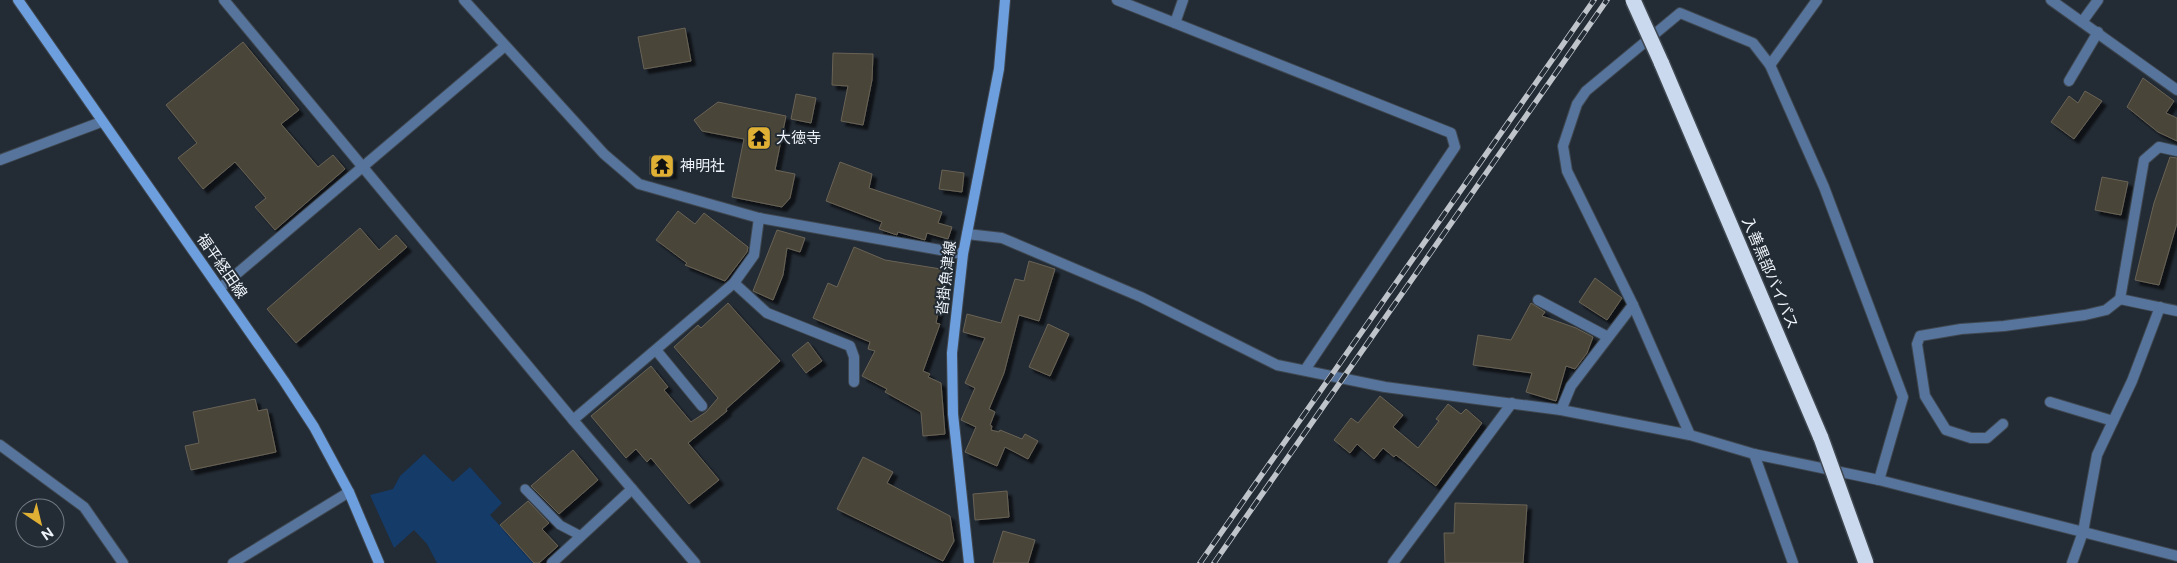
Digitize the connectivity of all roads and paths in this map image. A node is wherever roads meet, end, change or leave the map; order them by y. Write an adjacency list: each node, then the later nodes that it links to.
1 (18, 0): 18 (main road, 福平経田線)
2 (224, 0): 21 (street)
3 (464, 0): 14 (street)
4 (1005, 0): 23 (main road, 沓掛魚津線)
5 (1117, 0): 12 (street)
6 (1183, 0): 12 (street)
7 (1633, 0): 61 (highway, 入善黒部バイパス, bridge)
8 (1817, 0): 15 (street)
9 (2051, 0): 11 (street)
10 (2098, 0): 11 (street)
11 (2082, 22): 13 (street)
12 (1174, 23): 34 (street)
13 (2098, 32): 16 (street); 17 (street)
14 (505, 46): 21 (street); 22 (street)
15 (1770, 65): 29 (street); 46 (street)
16 (2069, 81)
17 (2177, 90)
18 (101, 122): 20 (street); 26 (main road, 福平経田線)
19 (2177, 151): 27 (street)
20 (0, 160)
21 (361, 167): 26 (street); 40 (street)
22 (760, 218): 24 (street); 25 (street)
23 (967, 234): 24 (main road, 沓掛魚津線); 34 (street)
24 (963, 254): 58 (main road, 沓掛魚津線)
25 (734, 284): 33 (street); 35 (street)
26 (220, 288): 49 (main road, 福平経田線)
27 (2120, 298): 30 (street); 42 (street)
28 (1538, 300): 32 (street)
29 (1633, 305): 32 (street); 43 (street)
30 (2160, 307): 31 (street); 41 (street)
31 (2177, 311)
32 (1608, 337): 39 (street)
33 (656, 350): 38 (street); 40 (street)
34 (1305, 370): 37 (street)
35 (854, 382)
36 (2050, 402): 41 (street)
37 (1512, 403): 39 (street); 59 (street)
38 (702, 406)
39 (1560, 410): 43 (street)
40 (573, 420): 48 (street)
41 (2113, 421): 50 (street)
42 (2003, 424)
43 (1690, 435): 45 (street)
44 (0, 445): 53 (street)
45 (1754, 454): 46 (street); 60 (street)
46 (1879, 480): 50 (street)
47 (525, 489): 51 (lane)
48 (632, 489): 51 (street); 57 (street)
49 (349, 492): 54 (street); 55 (main road, 福平経田線)
50 (2083, 532): 52 (street); 62 (street)
51 (581, 536): 56 (street)
52 (2177, 556)
53 (123, 563)
54 (232, 563)
55 (379, 563)
56 (552, 563)
57 (695, 563)
58 (969, 563)
59 (1393, 563)
60 (1793, 563)
61 (1866, 563)
62 (2072, 563)

